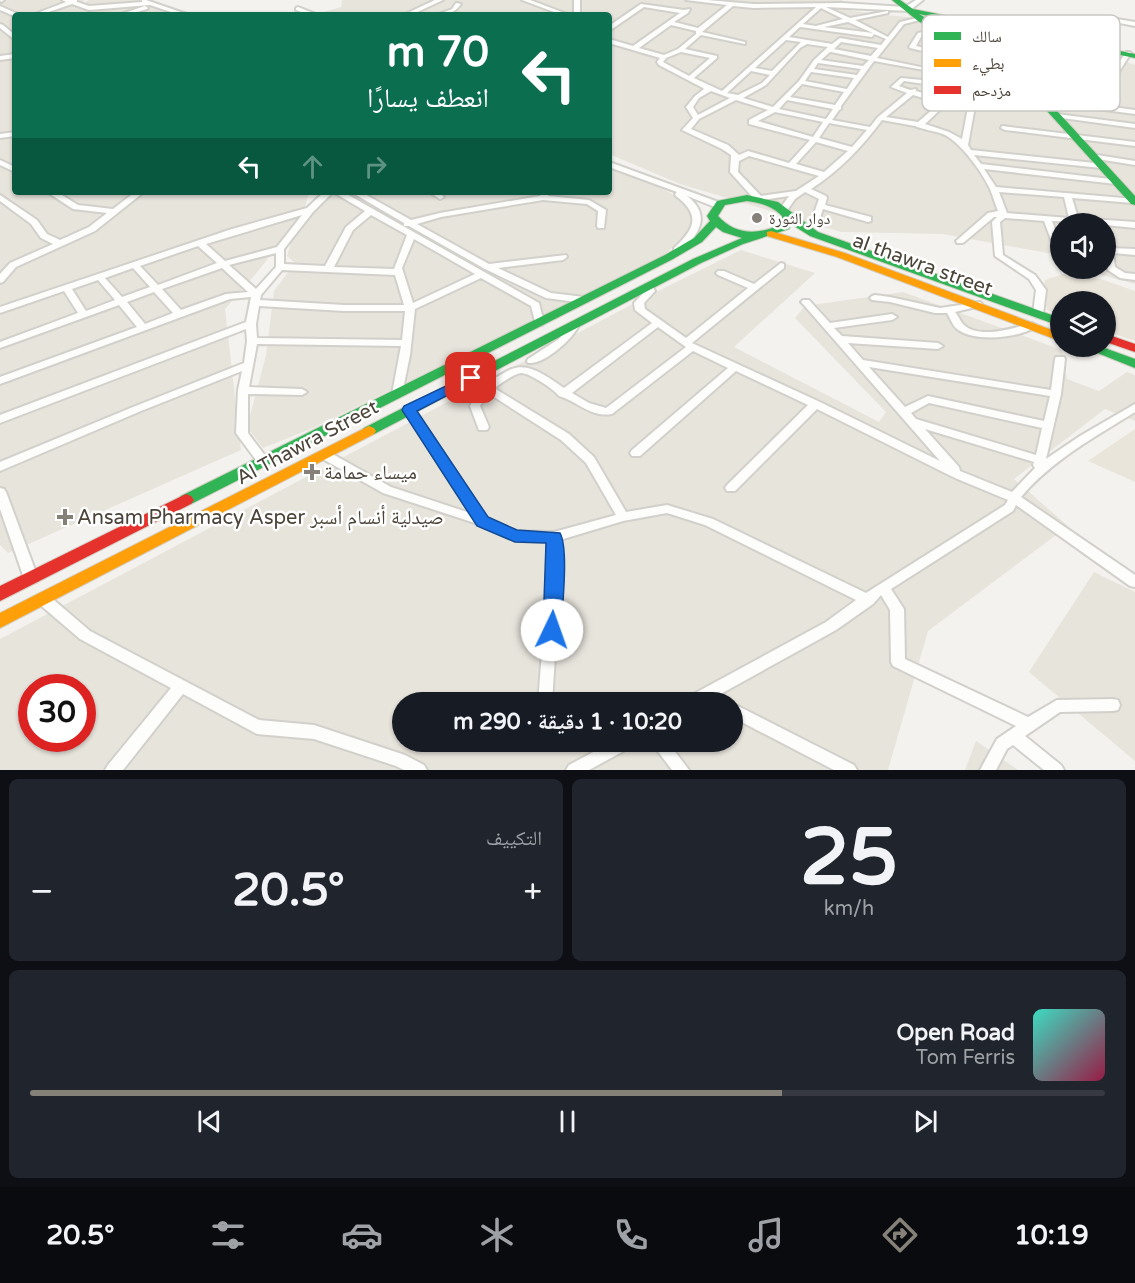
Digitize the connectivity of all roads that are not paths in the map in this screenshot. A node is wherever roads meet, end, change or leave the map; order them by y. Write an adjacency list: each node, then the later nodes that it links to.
1 (65, 0): 7 (street)
2 (140, 0): 10 (street)
3 (440, 0): 23 (street)
4 (525, 0): 25 (street)
5 (689, 0): 8 (street)
6 (774, 0): 14 (street)
7 (76, 1): 10 (street); 19 (street)
8 (700, 2): 12 (street); 26 (street)
9 (839, 2): 15 (street); 16 (street); 17 (street)
10 (150, 3): 13 (street)
11 (458, 4): 24 (street)
12 (732, 4): 14 (street); 36 (street)
13 (157, 5): 20 (street); 21 (street)
14 (779, 5): 15 (street)
15 (794, 5): 17 (street)
16 (906, 5): 27 (main road); 28 (street); 29 (main road)
17 (820, 6): 28 (street); 33 (street)
18 (298, 9): 22 (street)
19 (44, 12)
20 (132, 12)
21 (177, 12)
22 (306, 12)
23 (413, 12)
24 (448, 12)
25 (559, 12)
26 (686, 12): 31 (street); 34 (street)
27 (947, 15)
28 (847, 19): 35 (street); 38 (street)
29 (921, 19): 38 (street)
30 (1120, 22): 32 (street)
31 (670, 23): 36 (street); 46 (street)
32 (1135, 24)
33 (798, 25): 35 (street); 39 (street)
34 (612, 27)
35 (813, 27): 38 (street)
36 (698, 31): 42 (street); 49 (street)
37 (922, 34): 48 (street)
38 (887, 37): 45 (street)
39 (784, 38): 40 (street); 43 (street)
40 (807, 41): 44 (street); 47 (street)
41 (612, 42): 46 (street)
42 (743, 43)
43 (776, 45): 47 (street); 55 (street)
44 (832, 47): 45 (street); 51 (street); 52 (street)
45 (883, 47): 51 (street)
46 (633, 49): 50 (street)
47 (796, 49): 57 (street)
48 (922, 49)
49 (680, 50): 50 (street); 58 (street)
50 (664, 57): 58 (street)
51 (874, 57): 53 (street); 54 (street)
52 (816, 61): 53 (street); 56 (street)
53 (865, 68): 59 (street)
54 (922, 68)
55 (751, 69): 57 (street); 65 (street)
56 (810, 70): 59 (street); 61 (street)
57 (773, 73): 68 (street)
58 (691, 77): 63 (street)
59 (859, 77): 64 (street)
60 (922, 81): 66 (street)
61 (801, 82): 64 (street); 69 (street)
62 (922, 83): 66 (street)
63 (706, 87): 65 (street); 78 (street)
64 (848, 91): 70 (street)
65 (722, 93): 68 (street)
66 (911, 93): 67 (street); 79 (street)
67 (922, 96)
68 (738, 98): 71 (street); 78 (street)
69 (786, 98): 70 (street); 71 (street)
70 (838, 108): 80 (street)
71 (775, 109): 80 (street); 86 (street)
72 (1120, 110): 76 (street)
73 (935, 111): 81 (street)
74 (972, 111): 88 (street)
75 (1053, 111): 77 (main road)
76 (1135, 112)
77 (1057, 116): 82 (street); 85 (main road)
78 (697, 118): 90 (street)
79 (880, 118): 81 (street); 84 (street)
80 (828, 122): 84 (street); 86 (street)
81 (918, 126): 88 (street)
82 (1135, 126)
83 (1005, 128): 85 (street)
84 (872, 129): 89 (street)
85 (1074, 136): 87 (street); 91 (main road)
86 (814, 140): 89 (street); 93 (street)
87 (1135, 144)
88 (967, 148): 91 (street); 95 (street)
89 (852, 150): 96 (street)
90 (735, 160): 93 (street); 111 (street)
91 (1097, 161): 92 (street); 101 (main road)
92 (1135, 163)
93 (792, 164): 96 (street)
94 (612, 165): 97 (street)
95 (980, 166): 99 (street); 101 (street)
96 (824, 175): 98 (street)
97 (669, 187): 113 (street); 141 (street)
98 (804, 189): 100 (street); 114 (street)
99 (994, 189): 109 (street); 120 (street)
100 (794, 193): 111 (street); 118 (street)
101 (1128, 193): 109 (street)
102 (56, 195): 117 (street)
103 (136, 195): 117 (street)
104 (314, 195): 112 (street)
105 (326, 195): 112 (street)
106 (342, 195): 116 (street)
107 (360, 195): 124 (street)
108 (545, 195): 124 (street); 129 (street)
109 (1067, 195): 119 (street)
110 (0, 197): 136 (street)
111 (759, 199): 113 (main road); 118 (main road, al thawra street)
112 (320, 201): 115 (street)
113 (718, 205): 125 (main road)
114 (821, 206): 123 (street); 126 (street)
115 (310, 210): 135 (street); 137 (street)
116 (370, 211): 131 (street); 147 (street)
117 (115, 213): 136 (street)
118 (785, 213): 133 (main road); 173 (main road, al thawra street)
119 (1072, 213)
120 (1003, 214): 121 (street); 134 (street); 173 (street)
121 (1047, 218): 122 (street); 130 (street)
122 (1050, 218)
123 (868, 219)
124 (409, 222): 131 (street); 146 (street)
125 (715, 222): 133 (main road, al thawra street); 141 (main road, Al Thawra Street)
126 (815, 222)
127 (1116, 224): 128 (street)
128 (1135, 225)
129 (601, 226)
130 (1050, 226)
131 (398, 227): 132 (street)
132 (411, 235): 149 (street); 150 (street)
133 (766, 235): 155 (main road, Al Thawra Street); 165 (main road, al thawra street)
134 (960, 241)
135 (200, 243): 142 (street); 143 (street)
136 (60, 244): 154 (street)
137 (280, 249): 143 (street); 145 (street)
138 (1116, 249): 139 (street)
139 (1135, 252)
140 (563, 257): 146 (street)
141 (669, 257): 163 (main road, Al Thawra Street)
142 (134, 264): 152 (street); 158 (street)
143 (223, 264): 158 (street); 160 (street)
144 (782, 266): 156 (street)
145 (280, 267): 147 (street); 160 (street)
146 (488, 267): 150 (street); 159 (street)
147 (328, 269): 149 (street)
148 (1116, 271): 153 (street)
149 (399, 272): 167 (street)
150 (478, 273): 166 (street); 167 (street)
151 (721, 273): 156 (street)
152 (99, 276): 157 (street); 162 (street)
153 (1135, 277)
154 (0, 280)
155 (649, 287): 175 (street); 178 (main road, Al Thawra Street)
156 (754, 287): 187 (street)
157 (67, 288): 169 (street); 170 (street)
158 (156, 288): 162 (street); 171 (street)
159 (549, 296): 163 (street); 166 (street)
160 (255, 298): 167 (street); 171 (street); 177 (street)
161 (875, 298): 168 (street)
162 (121, 300): 170 (street); 180 (street)
163 (584, 300): 176 (main road, Al Thawra Street)
164 (806, 302): 179 (street)
165 (977, 304): 168 (street); 173 (main road, al thawra street)
166 (536, 305): 176 (street)
167 (410, 308): 185 (street)
168 (949, 309): 173 (street)
169 (0, 310)
170 (83, 314): 186 (street)
171 (179, 314): 180 (street)
172 (892, 317): 179 (street)
173 (1035, 320): 174 (main road, al thawra street); 181 (main road, al thawra street)
174 (1050, 321)
175 (658, 322): 187 (street); 202 (street)
176 (539, 323): 201 (main road, Al Thawra Street)
177 (250, 324): 183 (street); 208 (street)
178 (574, 325): 192 (street); 206 (main road, Al Thawra Street)
179 (826, 326): 182 (street)
180 (143, 327): 197 (street)
181 (1050, 330)
182 (838, 339): 188 (street); 193 (street)
183 (252, 341): 185 (street); 195 (street)
184 (1116, 341): 189 (main road)
185 (406, 343): 201 (street)
186 (0, 345)
187 (690, 345): 196 (street); 202 (street)
188 (938, 346)
189 (1135, 348)
190 (1116, 357): 194 (main road)
191 (1060, 359): 203 (street)
192 (532, 361)
193 (858, 362): 203 (street); 207 (street)
194 (1135, 364)
195 (249, 365): 199 (street); 215 (street)
196 (735, 367): 204 (street); 211 (street)
197 (0, 381)
198 (487, 388): 202 (street); 210 (street); 220 (street)
199 (243, 390): 200 (street); 213 (street)
200 (302, 392)
201 (397, 394): 213 (main road, Al Thawra Street)
202 (563, 394)
203 (1056, 394): 209 (street)
204 (816, 404): 216 (street); 217 (street)
205 (1135, 407): 214 (street)
206 (409, 410): 212 (main road, Al Thawra Street); 221 (street)
207 (907, 417): 209 (street); 214 (street); 216 (street)
208 (0, 419)
209 (1048, 426): 214 (street)
210 (483, 427)
211 (636, 453)
212 (325, 455): 221 (street); 227 (main road, Al Thawra Street)
213 (263, 461): 223 (main road, Al Thawra Street)
214 (1039, 465): 219 (street)
215 (0, 467)
216 (959, 475): 219 (street)
217 (731, 488)
218 (1, 495): 223 (street)
219 (1013, 497): 224 (street); 225 (street)
220 (623, 517): 222 (street); 228 (street)
221 (482, 521): 222 (street)
222 (554, 537): 231 (street)
223 (31, 578): 226 (main road, Al Thawra Street)
224 (1135, 582)
225 (883, 587): 228 (street); 235 (street)
226 (0, 594)
227 (43, 599): 229 (main road, Al Thawra Street); 230 (street)
228 (868, 600): 232 (street)
229 (0, 621)
230 (180, 687): 239 (street); 240 (street)
231 (546, 692)
232 (719, 692)
233 (1113, 705): 235 (street)
234 (743, 716): 243 (street)
235 (1029, 725): 236 (street)
236 (1013, 736): 244 (street); 245 (street)
237 (608, 752): 241 (street)
238 (667, 752): 242 (street)
239 (113, 770)
240 (419, 770)
241 (574, 770)
242 (681, 770)
243 (849, 770)
244 (988, 770)
245 (1056, 770)

